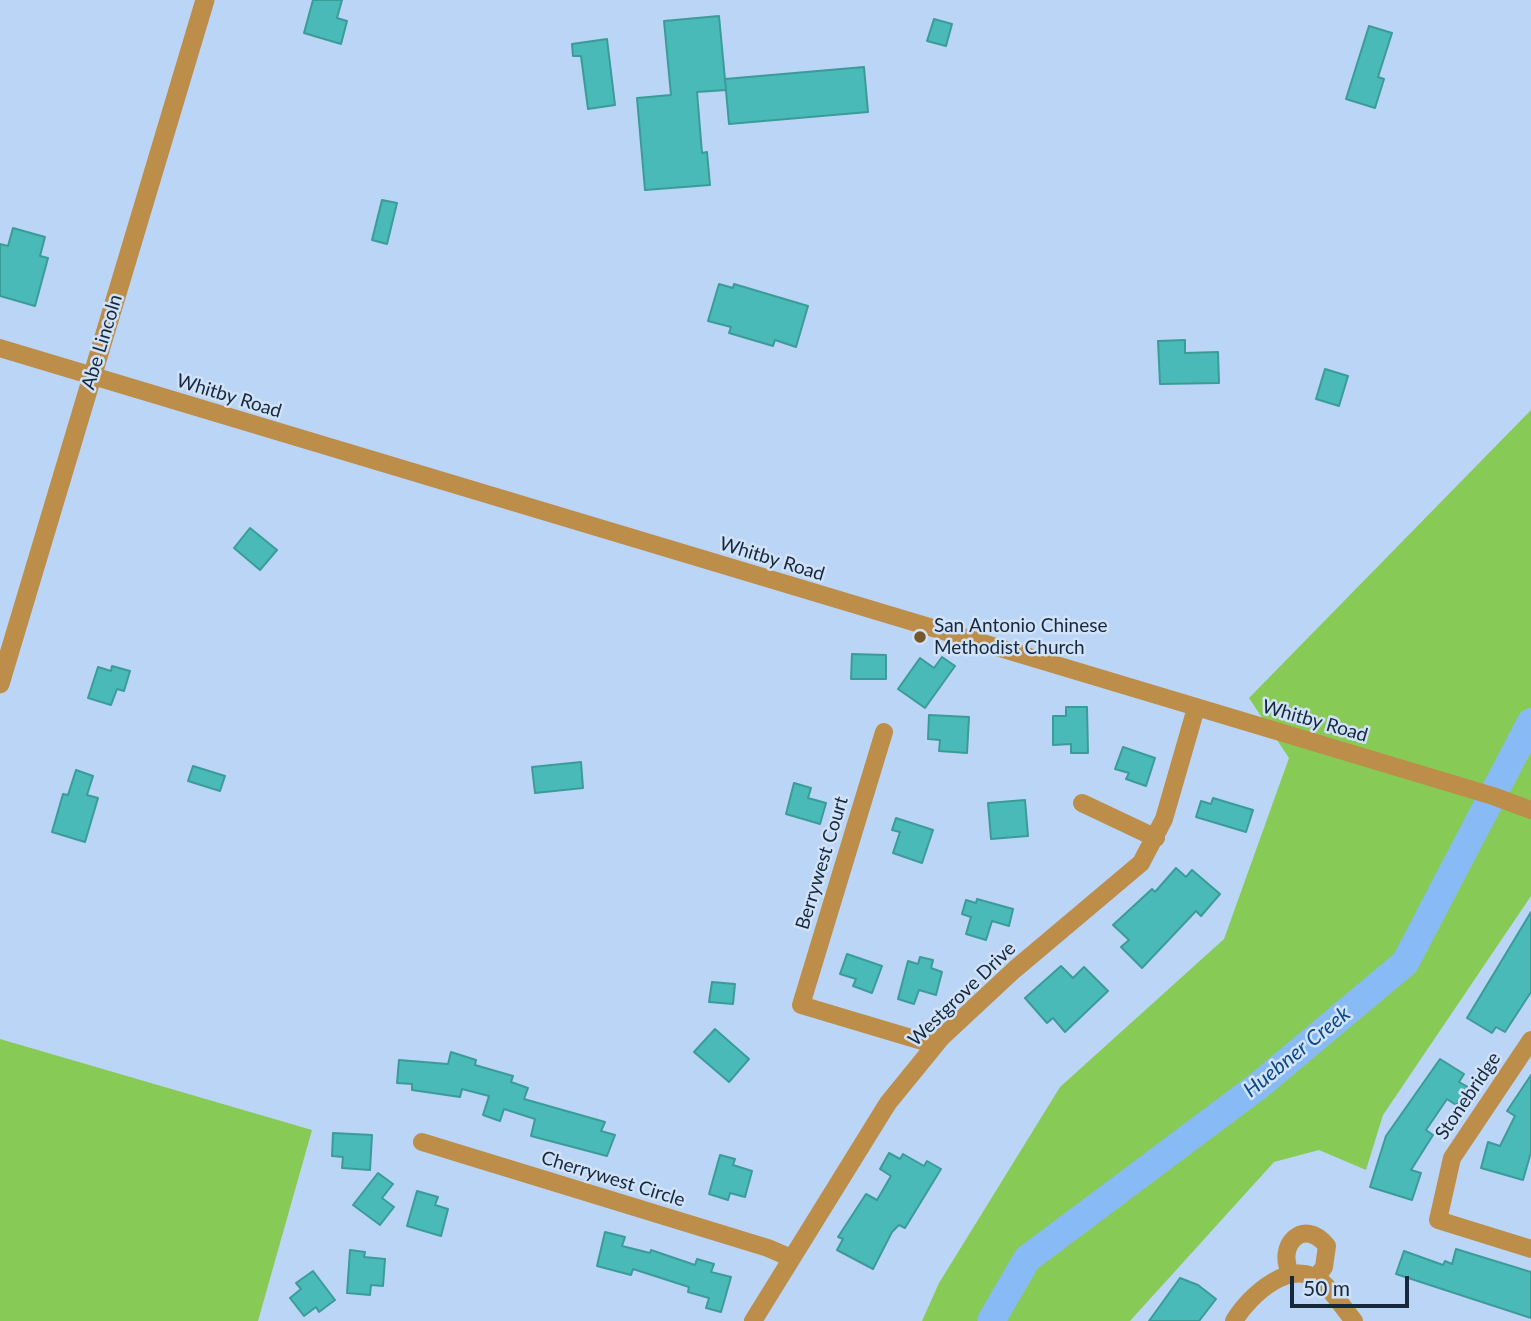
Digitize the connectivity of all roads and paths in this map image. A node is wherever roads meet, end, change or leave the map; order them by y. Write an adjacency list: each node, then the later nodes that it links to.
1 (205, 0): 3 (street, Abe Lincoln)
2 (0, 348): 3 (street, Whitby Road)
3 (92, 376): 4 (street, Abe Lincoln); 5 (street, Whitby Road)
4 (0, 684)
5 (1196, 709): 8 (street, Whitby Road); 9 (street, Westgrove Drive)
6 (884, 732): 11 (street, Berrywest Court)
7 (1082, 803): 9 (street)
8 (1531, 810)
9 (1156, 838): 11 (street, Westgrove Drive)
10 (1531, 1040): 13 (street, Stonebridge)
11 (934, 1045): 14 (street, Westgrove Drive)
12 (422, 1142): 14 (street, Cherrywest Circle)
13 (1531, 1249)
14 (791, 1258): 17 (street, Westgrove Drive)
15 (1291, 1274): 16 (street); 16 (street); 18 (street)
16 (1315, 1278): 19 (street)
17 (753, 1321)
18 (1234, 1321)
19 (1354, 1321)

